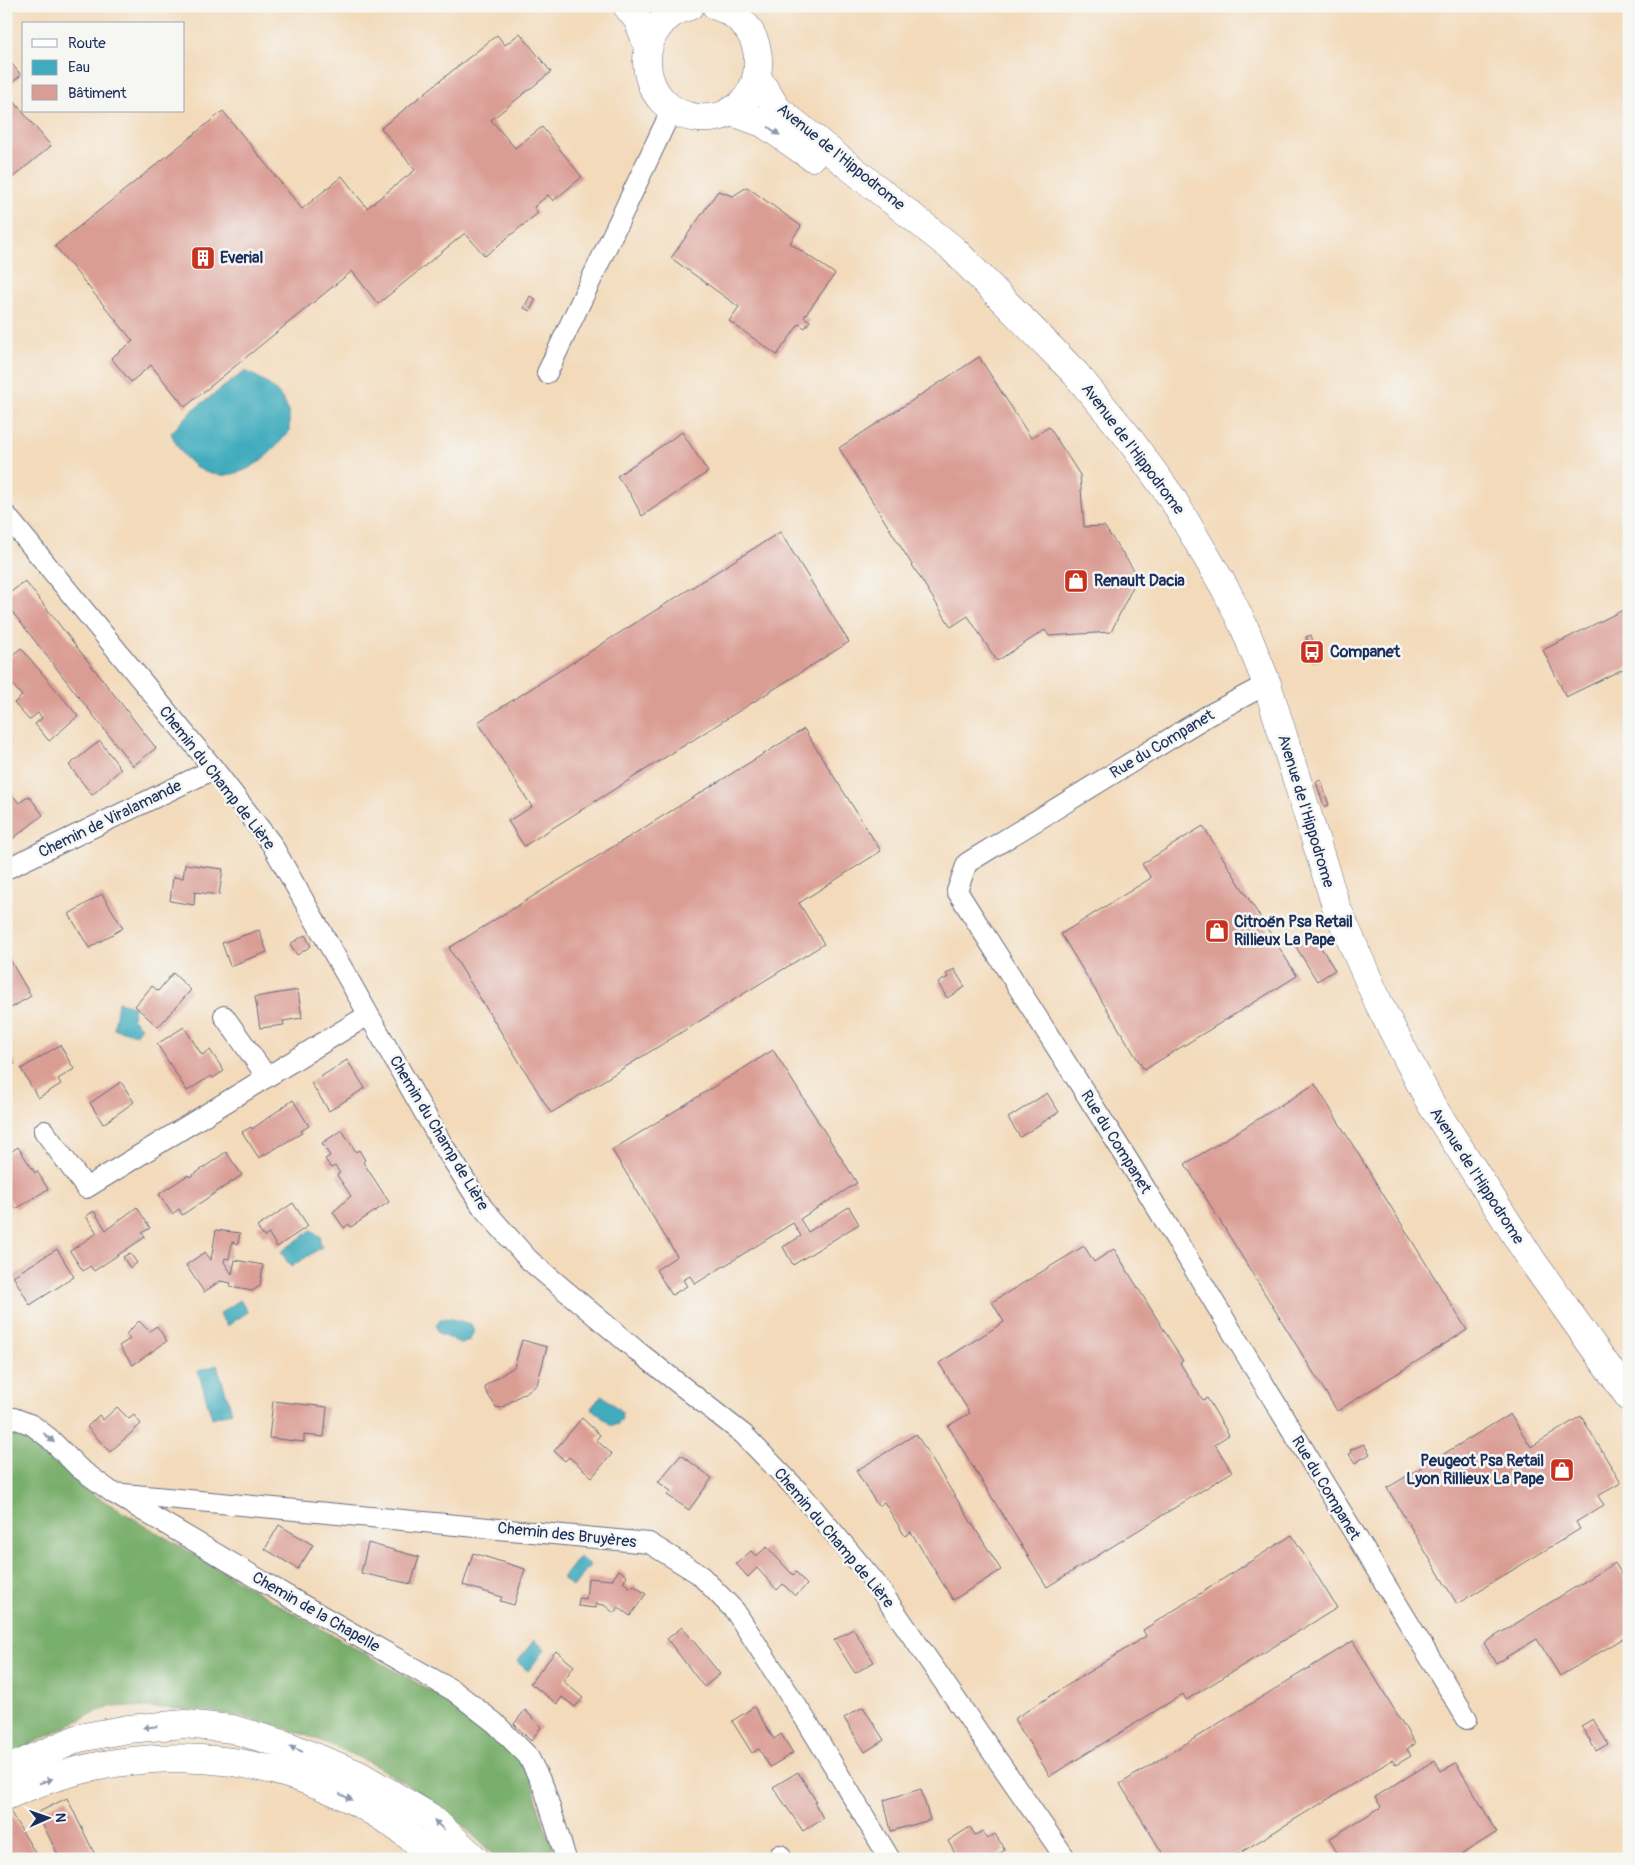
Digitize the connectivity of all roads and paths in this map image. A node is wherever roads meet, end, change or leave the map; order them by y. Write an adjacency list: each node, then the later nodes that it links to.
1 (627, 6): 4 (main road)
2 (716, 6): 5 (main road)
3 (681, 7): 4 (main road)
4 (648, 46): 6 (main road)
5 (757, 77): 7 (main road); 8 (main road, Avenue de l'Hippodrome)
6 (672, 109): 7 (main road); 9 (street)
7 (730, 111): 8 (main road, Avenue de l'Hippodrome, one-way to 8)
8 (995, 294): 11 (main road, Avenue de l'Hippodrome)
9 (547, 373)
10 (6, 515): 12 (street, Chemin du Champ de Lière)
11 (1267, 684): 18 (main road, Avenue de l'Hippodrome); 21 (street, Rue du Companet)
12 (214, 769): 13 (street, Chemin de Viralamande); 15 (street, Chemin du Champ de Lière)
13 (6, 870)
14 (224, 1016): 16 (street)
15 (368, 1016): 16 (street); 28 (street, Chemin du Champ de Lière)
16 (267, 1077): 17 (street)
17 (44, 1131)
18 (1629, 1397)
19 (6, 1419): 20 (street, Chemin de la Chapelle, one-way to 20)
20 (113, 1492): 26 (street, Chemin de la Chapelle); 27 (street, Chemin des Bruyères)
21 (1467, 1719)
22 (6, 1770): 25 (main road, one-way to 22)
23 (6, 1796): 24 (main road, one-way to 24)
24 (436, 1859)
25 (474, 1859)
26 (566, 1859)
27 (890, 1859)
28 (1066, 1859)

